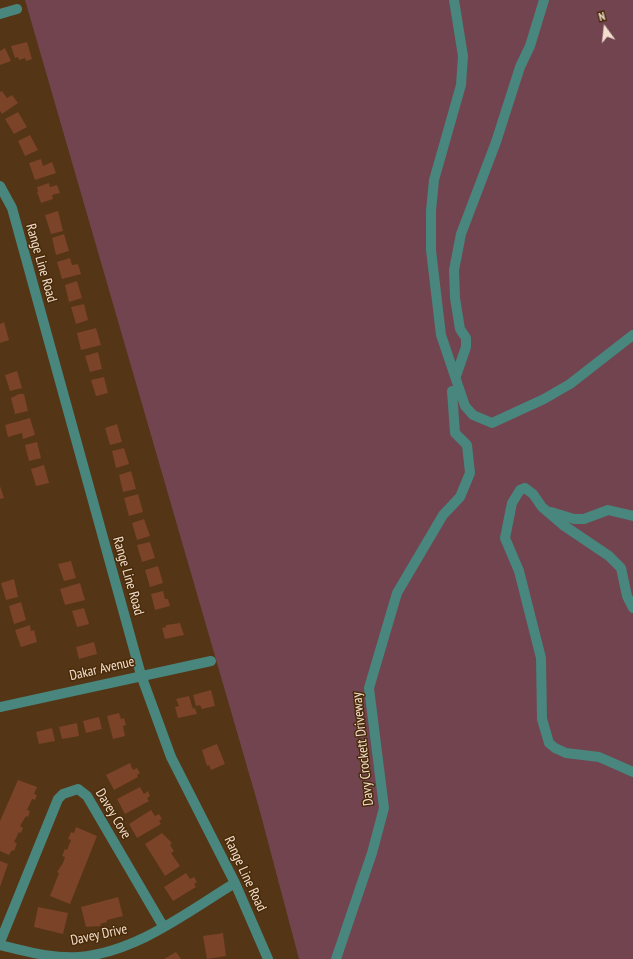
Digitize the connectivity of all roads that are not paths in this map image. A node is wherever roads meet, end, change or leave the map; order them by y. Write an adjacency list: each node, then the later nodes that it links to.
1 (454, 0): 7 (street)
2 (544, 0): 7 (street)
3 (17, 9): 4 (street)
4 (0, 14)
5 (0, 186): 13 (street, Range Line Road)
6 (633, 335): 7 (street)
7 (456, 376)
8 (452, 390): 20 (street, Davy Crockett Driveway)
9 (542, 508): 10 (street); 11 (street); 15 (street)
10 (633, 516)
11 (633, 608)
12 (211, 661): 13 (street, Dakar Avenue)
13 (141, 675): 14 (street, Dakar Avenue); 16 (street, Range Line Road)
14 (0, 706)
15 (633, 772)
16 (235, 883): 17 (street, Davey Drive); 19 (street, Range Line Road)
17 (163, 926): 18 (street, Davey Drive); 18 (street, Davey Cove)
18 (0, 944)
19 (268, 959)
20 (336, 959)

